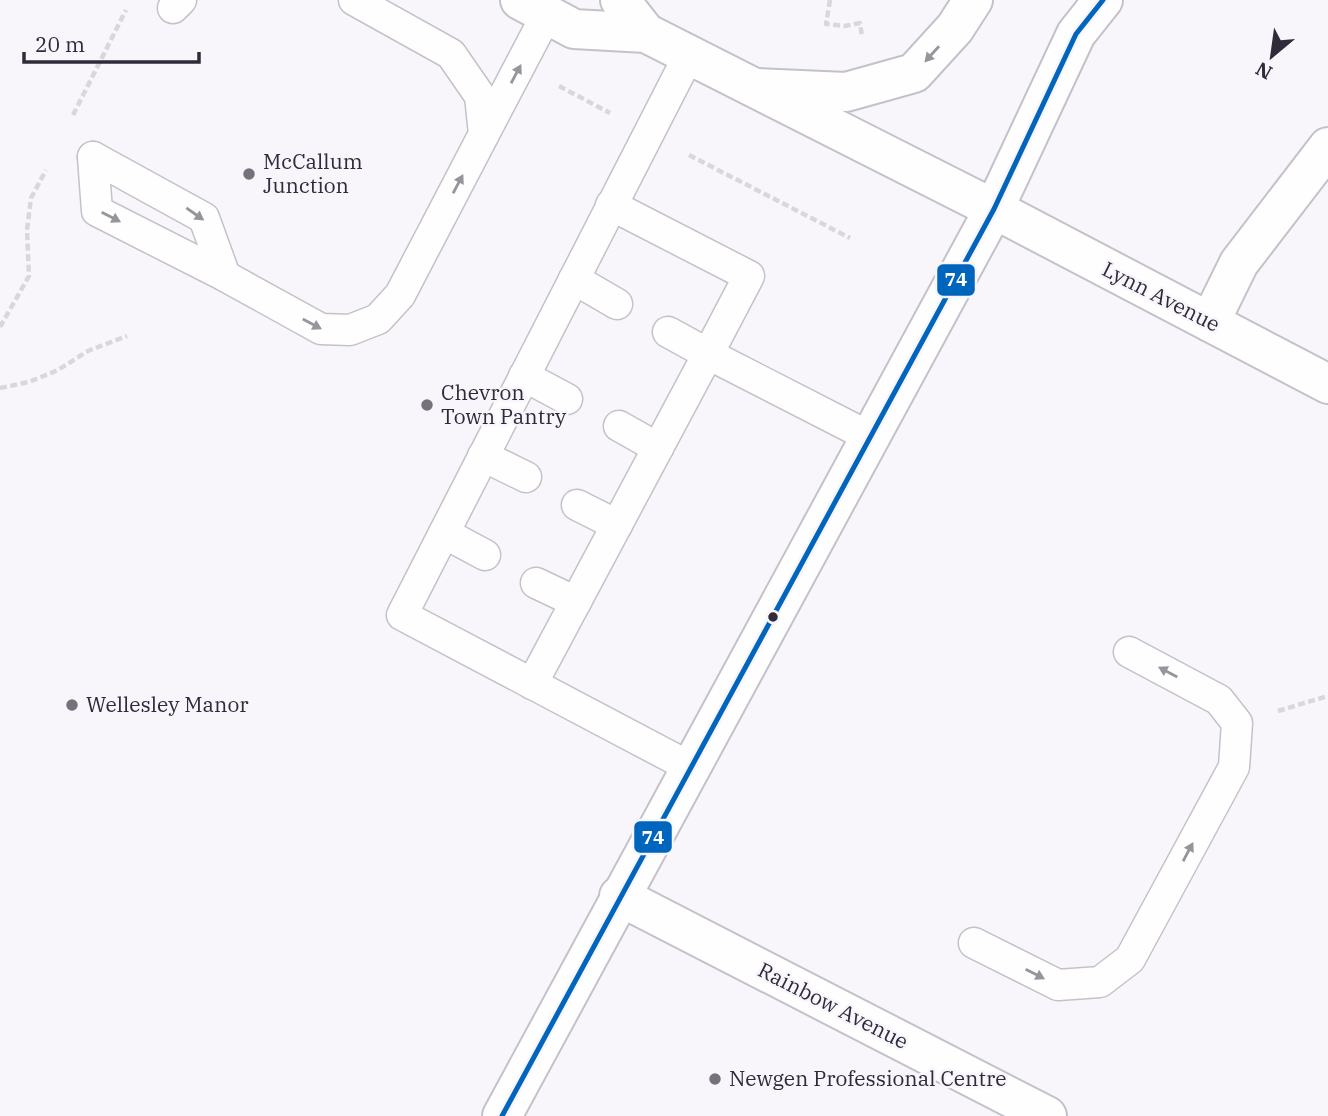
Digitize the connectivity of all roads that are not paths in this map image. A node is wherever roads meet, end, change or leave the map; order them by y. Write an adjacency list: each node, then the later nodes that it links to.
1 (354, 0): 10 (lane)
2 (620, 0): 7 (street)
3 (973, 0): 9 (street, one-way to 9)
4 (1103, 0): 6 (street)
5 (534, 7): 7 (street); 10 (lane, one-way to 5)
6 (1076, 17): 13 (street)
7 (646, 33): 8 (street, Lynn Avenue)
8 (689, 55): 9 (street, Lynn Avenue); 12 (lane)
9 (755, 88): 13 (street, Lynn Avenue)
10 (484, 134): 14 (lane, one-way to 10)
11 (1328, 147): 17 (street)
12 (611, 205): 15 (lane); 19 (lane)
13 (994, 209): 17 (street, Lynn Avenue); 24 (street)
14 (225, 276): 14 (lane)
15 (574, 279): 16 (lane); 20 (lane)
16 (617, 304)
17 (1210, 322): 21 (street, Lynn Avenue)
18 (668, 332): 19 (lane)
19 (708, 354): 24 (lane); 25 (lane)
20 (524, 376): 22 (lane); 26 (lane)
21 (1328, 384)
22 (567, 399)
23 (618, 426): 25 (lane)
24 (870, 437): 36 (street)
25 (658, 448): 29 (lane)
26 (483, 456): 27 (lane); 30 (lane)
27 (526, 477)
28 (577, 505): 29 (lane)
29 (617, 525): 33 (lane)
30 (444, 533): 31 (lane); 35 (lane)
31 (485, 555)
32 (536, 583): 33 (lane)
33 (576, 602): 35 (lane)
34 (1129, 652): 38 (lane, one-way to 34)
35 (532, 684): 36 (lane)
36 (690, 767): 37 (street)
37 (619, 896): 39 (street); 40 (street, Rainbow Avenue)
38 (974, 943)
39 (502, 1116)
40 (1047, 1116)

